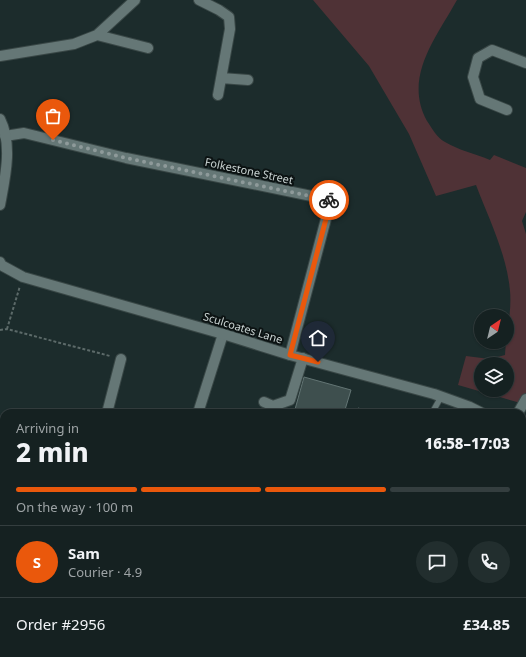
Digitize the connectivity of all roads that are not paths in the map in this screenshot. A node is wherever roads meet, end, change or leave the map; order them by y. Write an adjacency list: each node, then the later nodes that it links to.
1 (135, 0): 3 (street)
2 (199, 0): 7 (street)
3 (97, 35): 4 (street); 5 (street)
4 (148, 48)
5 (0, 56)
6 (526, 64): 10 (street)
7 (221, 78): 8 (street); 9 (street)
8 (248, 80)
9 (218, 95)
10 (507, 110)
11 (0, 119): 12 (street)
12 (5, 136): 13 (street); 16 (street, Folkestone Street)
13 (0, 205)
14 (0, 264): 15 (street, Sculcoates Lane)
15 (223, 334): 16 (street, Sculcoates Lane); 23 (street)
16 (290, 355): 17 (street, Sculcoates Lane)
17 (303, 358): 19 (street, Sculcoates Lane); 21 (street)
18 (121, 359): 22 (street)
19 (441, 397): 24 (lane); 25 (street, Sculcoates Lane)
20 (526, 399): 26 (street)
21 (264, 402)
22 (108, 409)
23 (199, 409)
24 (434, 409)
25 (472, 409)
26 (520, 409)

